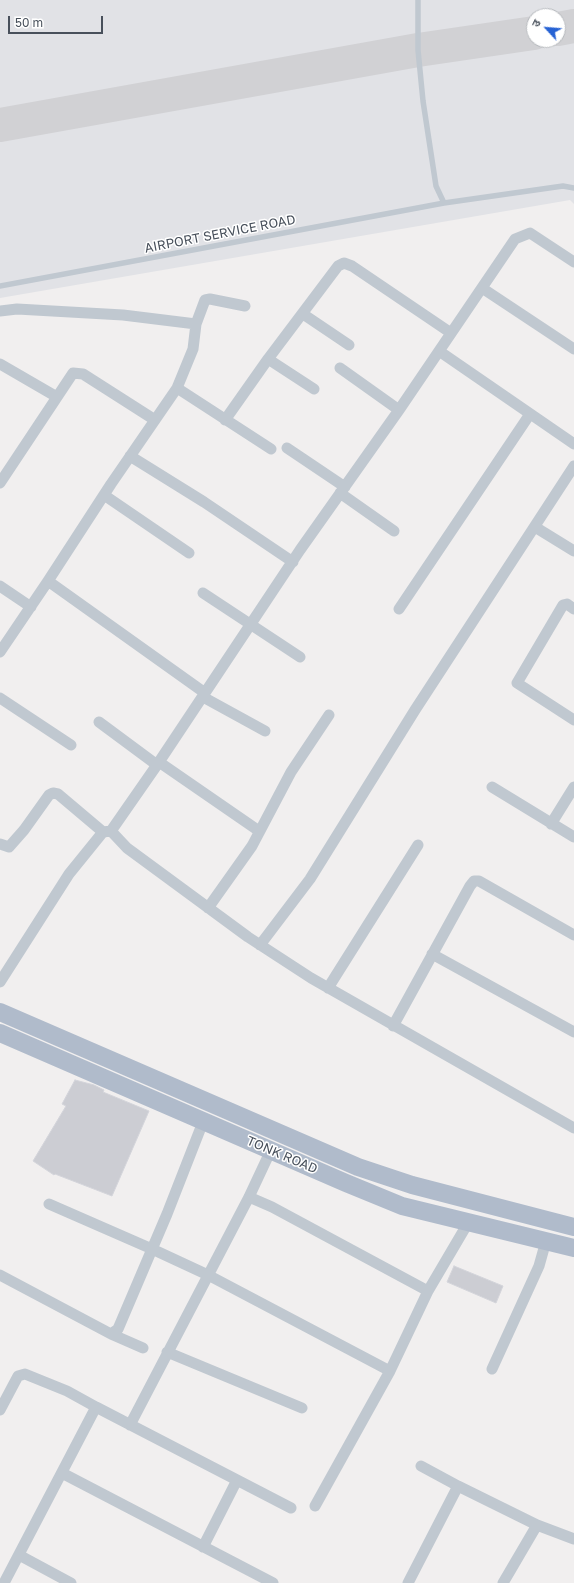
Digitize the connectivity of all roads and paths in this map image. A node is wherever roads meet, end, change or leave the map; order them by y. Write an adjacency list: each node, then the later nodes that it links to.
1 (418, 0): 3 (lane)
2 (574, 188): 3 (lane, AIRPORT SERVICE ROAD)
3 (444, 203): 5 (lane, AIRPORT SERVICE ROAD)
4 (574, 262): 6 (street)
5 (0, 286)
6 (482, 288): 11 (street); 13 (street)
7 (245, 306): 10 (street)
8 (0, 311): 10 (street)
9 (303, 314): 11 (street); 12 (street); 15 (street)
10 (196, 324): 18 (street)
11 (451, 333): 14 (street)
12 (349, 345)
13 (574, 349)
14 (439, 351): 21 (street); 22 (street)
15 (268, 359): 19 (street); 24 (street)
16 (0, 364): 20 (street)
17 (340, 368): 21 (street)
18 (176, 388): 23 (street); 24 (street)
19 (314, 390)
20 (57, 398): 23 (street); 30 (street)
21 (399, 410): 31 (street)
22 (530, 414): 25 (street); 42 (street)
23 (155, 420): 28 (street)
24 (225, 420): 27 (street)
25 (574, 444)
26 (287, 448): 31 (street)
27 (271, 449)
28 (130, 456): 32 (street); 37 (street)
29 (574, 466): 33 (street)
30 (0, 483)
31 (343, 490): 34 (street); 37 (street)
32 (104, 495): 36 (street); 38 (street)
33 (535, 527): 35 (street); 65 (street)
34 (394, 531)
35 (574, 551)
36 (188, 553)
37 (293, 562): 44 (street)
38 (48, 581): 41 (street); 47 (street)
39 (0, 586): 41 (street)
40 (203, 593): 44 (street)
41 (31, 606): 45 (street)
42 (399, 609)
43 (574, 609): 50 (street)
44 (251, 624): 46 (street); 47 (street)
45 (0, 652)
46 (300, 657)
47 (204, 695): 52 (street); 54 (street)
48 (0, 698): 53 (street)
49 (329, 715): 58 (street)
50 (574, 720)
51 (99, 722): 54 (street)
52 (265, 731)
53 (71, 745)
54 (158, 764): 58 (street); 59 (street)
55 (574, 787): 57 (street)
56 (492, 788): 57 (street)
57 (552, 824): 60 (street)
58 (260, 831): 63 (street)
59 (107, 832): 61 (street); 63 (street); 67 (street)
60 (574, 837)
61 (0, 844)
62 (418, 845): 68 (street)
63 (208, 908): 65 (street)
64 (574, 935): 66 (street)
65 (260, 945): 68 (street)
66 (432, 954): 70 (street); 71 (street)
67 (0, 982)
68 (328, 988): 70 (street)
69 (0, 1012): 79 (main road, TONK ROAD)
70 (393, 1026): 74 (street)
71 (574, 1032)
72 (0, 1033): 73 (main road, TONK ROAD)
73 (204, 1122): 75 (main road, TONK ROAD); 82 (street)
74 (574, 1128)
75 (270, 1150): 76 (street); 78 (main road, TONK ROAD)
76 (249, 1198): 84 (street); 85 (street)
77 (49, 1204): 82 (street)
78 (468, 1223): 80 (main road, TONK ROAD); 85 (street)
79 (574, 1227)
80 (546, 1242): 81 (main road, TONK ROAD); 90 (street)
81 (574, 1248)
82 (152, 1249): 84 (street); 86 (street)
83 (0, 1275): 86 (street)
84 (208, 1275): 88 (street); 89 (street)
85 (428, 1291): 89 (street)
86 (111, 1334): 87 (street)
87 (143, 1348)
88 (168, 1352): 92 (street); 94 (street)
89 (390, 1370): 99 (street)
90 (492, 1370)
91 (96, 1407): 93 (street); 94 (street); 96 (street)
92 (302, 1408)
93 (0, 1410)
94 (130, 1425): 97 (street)
95 (421, 1466): 98 (street)
96 (62, 1473): 103 (street); 104 (street)
97 (237, 1480): 100 (street); 103 (street)
98 (458, 1486): 101 (street); 108 (street)
99 (315, 1506)
100 (291, 1508)
101 (537, 1525): 102 (street); 109 (street)
102 (574, 1539)
103 (203, 1547): 107 (street)
104 (19, 1555): 105 (street); 106 (street)
105 (4, 1577)
106 (71, 1583)
107 (273, 1583)
108 (408, 1583)
109 (503, 1583)

